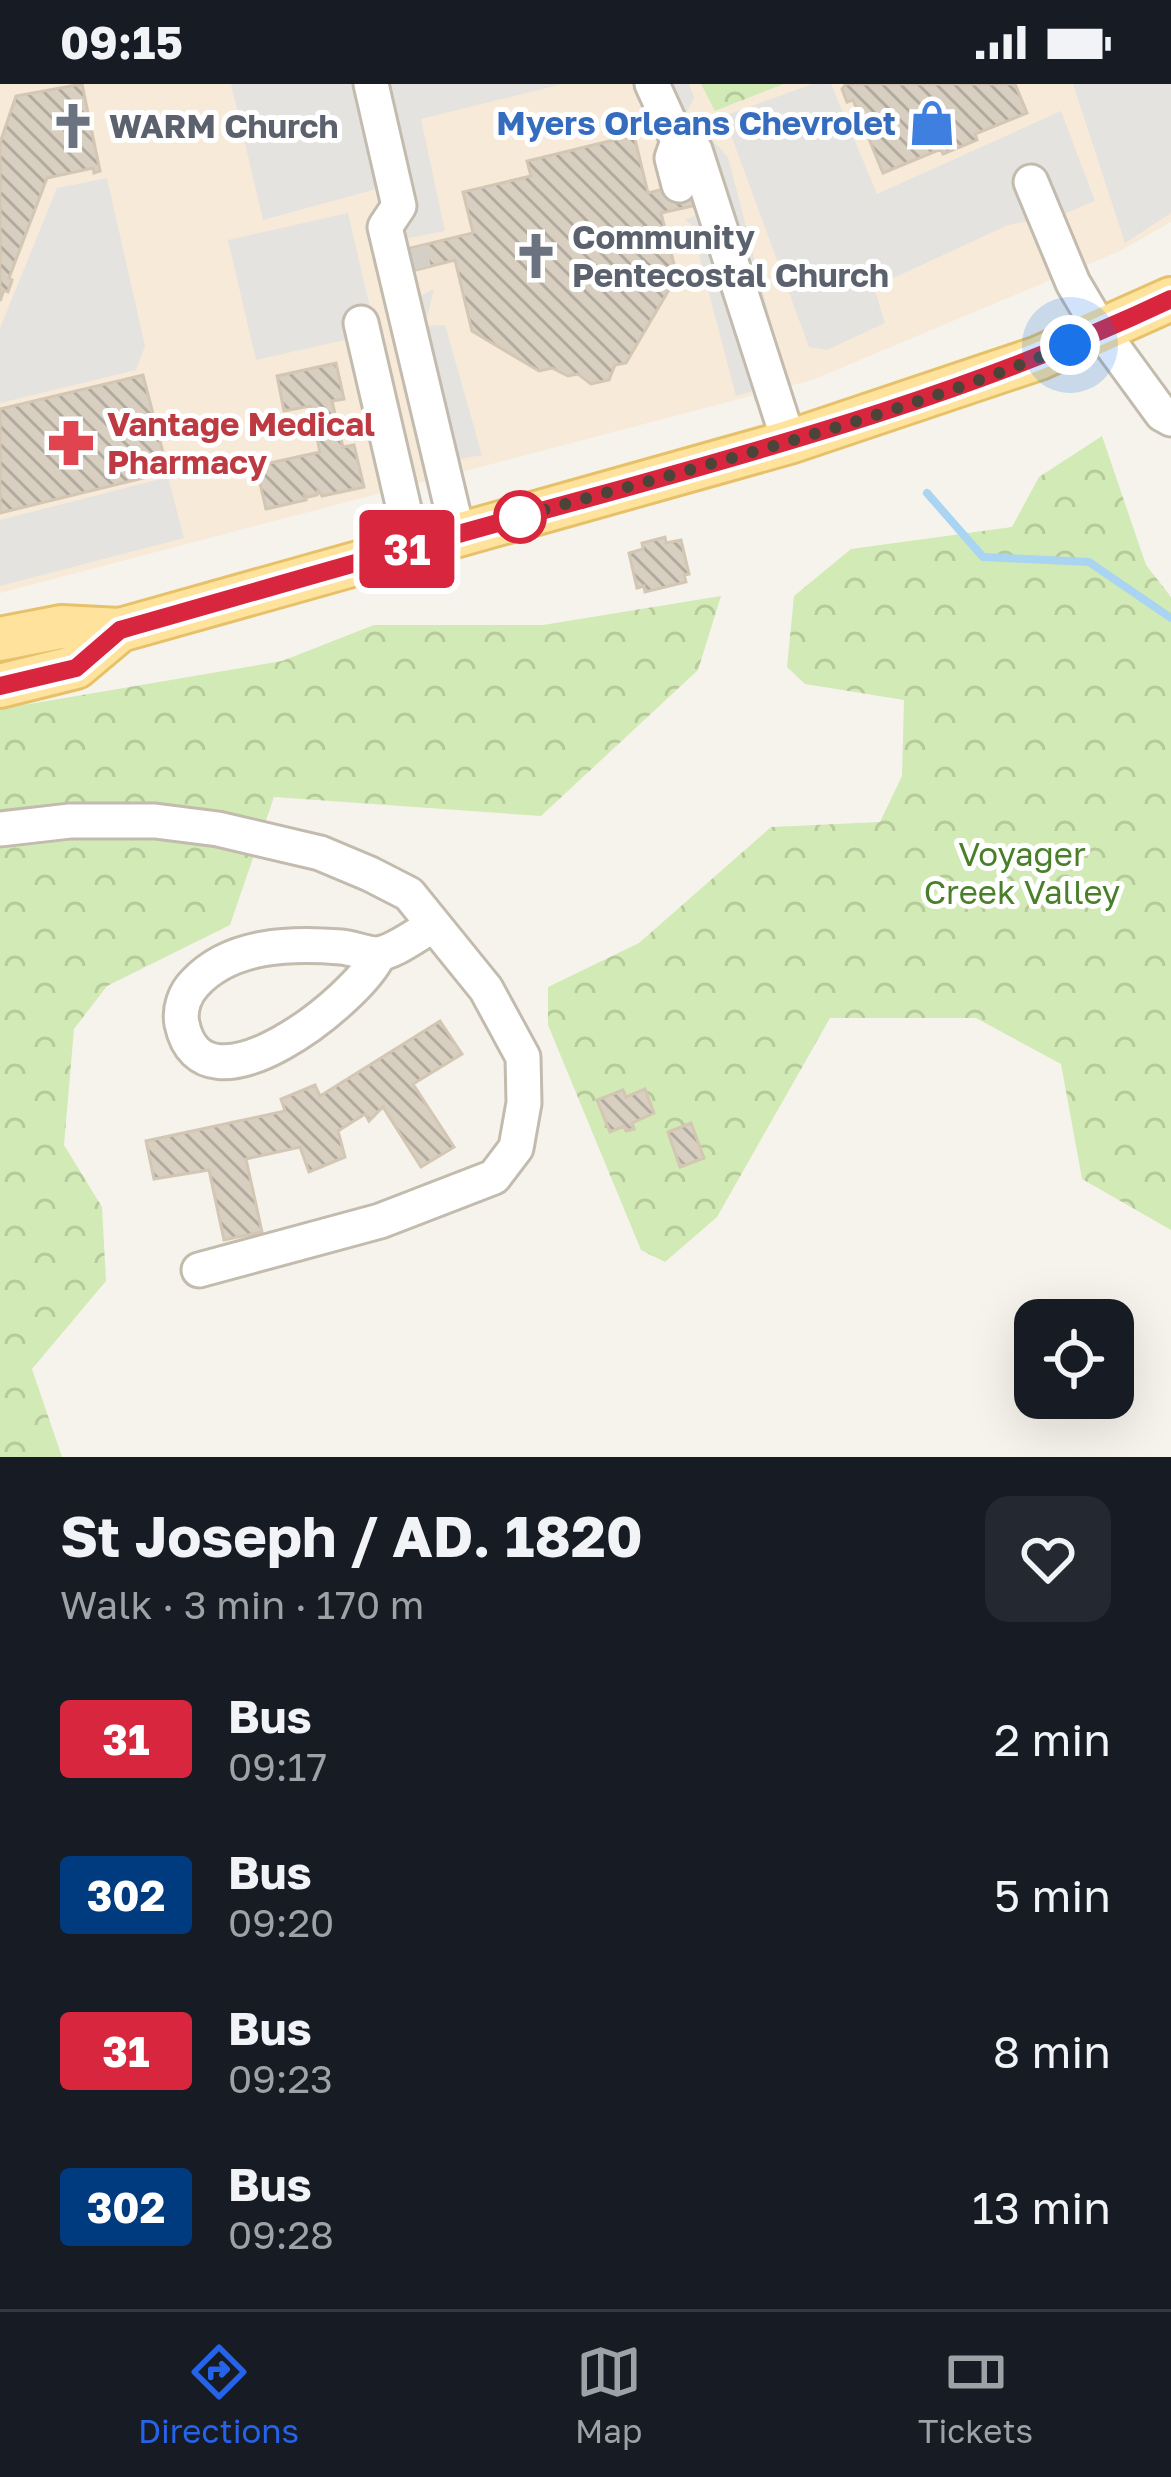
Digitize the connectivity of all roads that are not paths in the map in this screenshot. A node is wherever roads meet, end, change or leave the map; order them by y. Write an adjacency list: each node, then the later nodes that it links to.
1 (371, 84): 5 (street)
2 (652, 84): 3 (street)
3 (678, 141): 6 (street); 6 (street)
4 (1031, 182): 10 (street)
5 (399, 206): 8 (street); 8 (street)
6 (719, 216): 12 (street)
7 (1171, 299): 10 (main road)
8 (402, 310): 13 (street)
9 (362, 323): 14 (street)
10 (1102, 332): 11 (street); 12 (main road)
11 (1171, 419)
12 (789, 442): 13 (main road)
13 (458, 534): 14 (main road)
14 (412, 548): 15 (main road)
15 (120, 630): 16 (main road); 17 (main road)
16 (0, 639)
17 (0, 686)
18 (0, 829): 19 (street)
19 (434, 925): 20 (street); 21 (street)
20 (380, 954): 20 (street)
21 (200, 1270)

